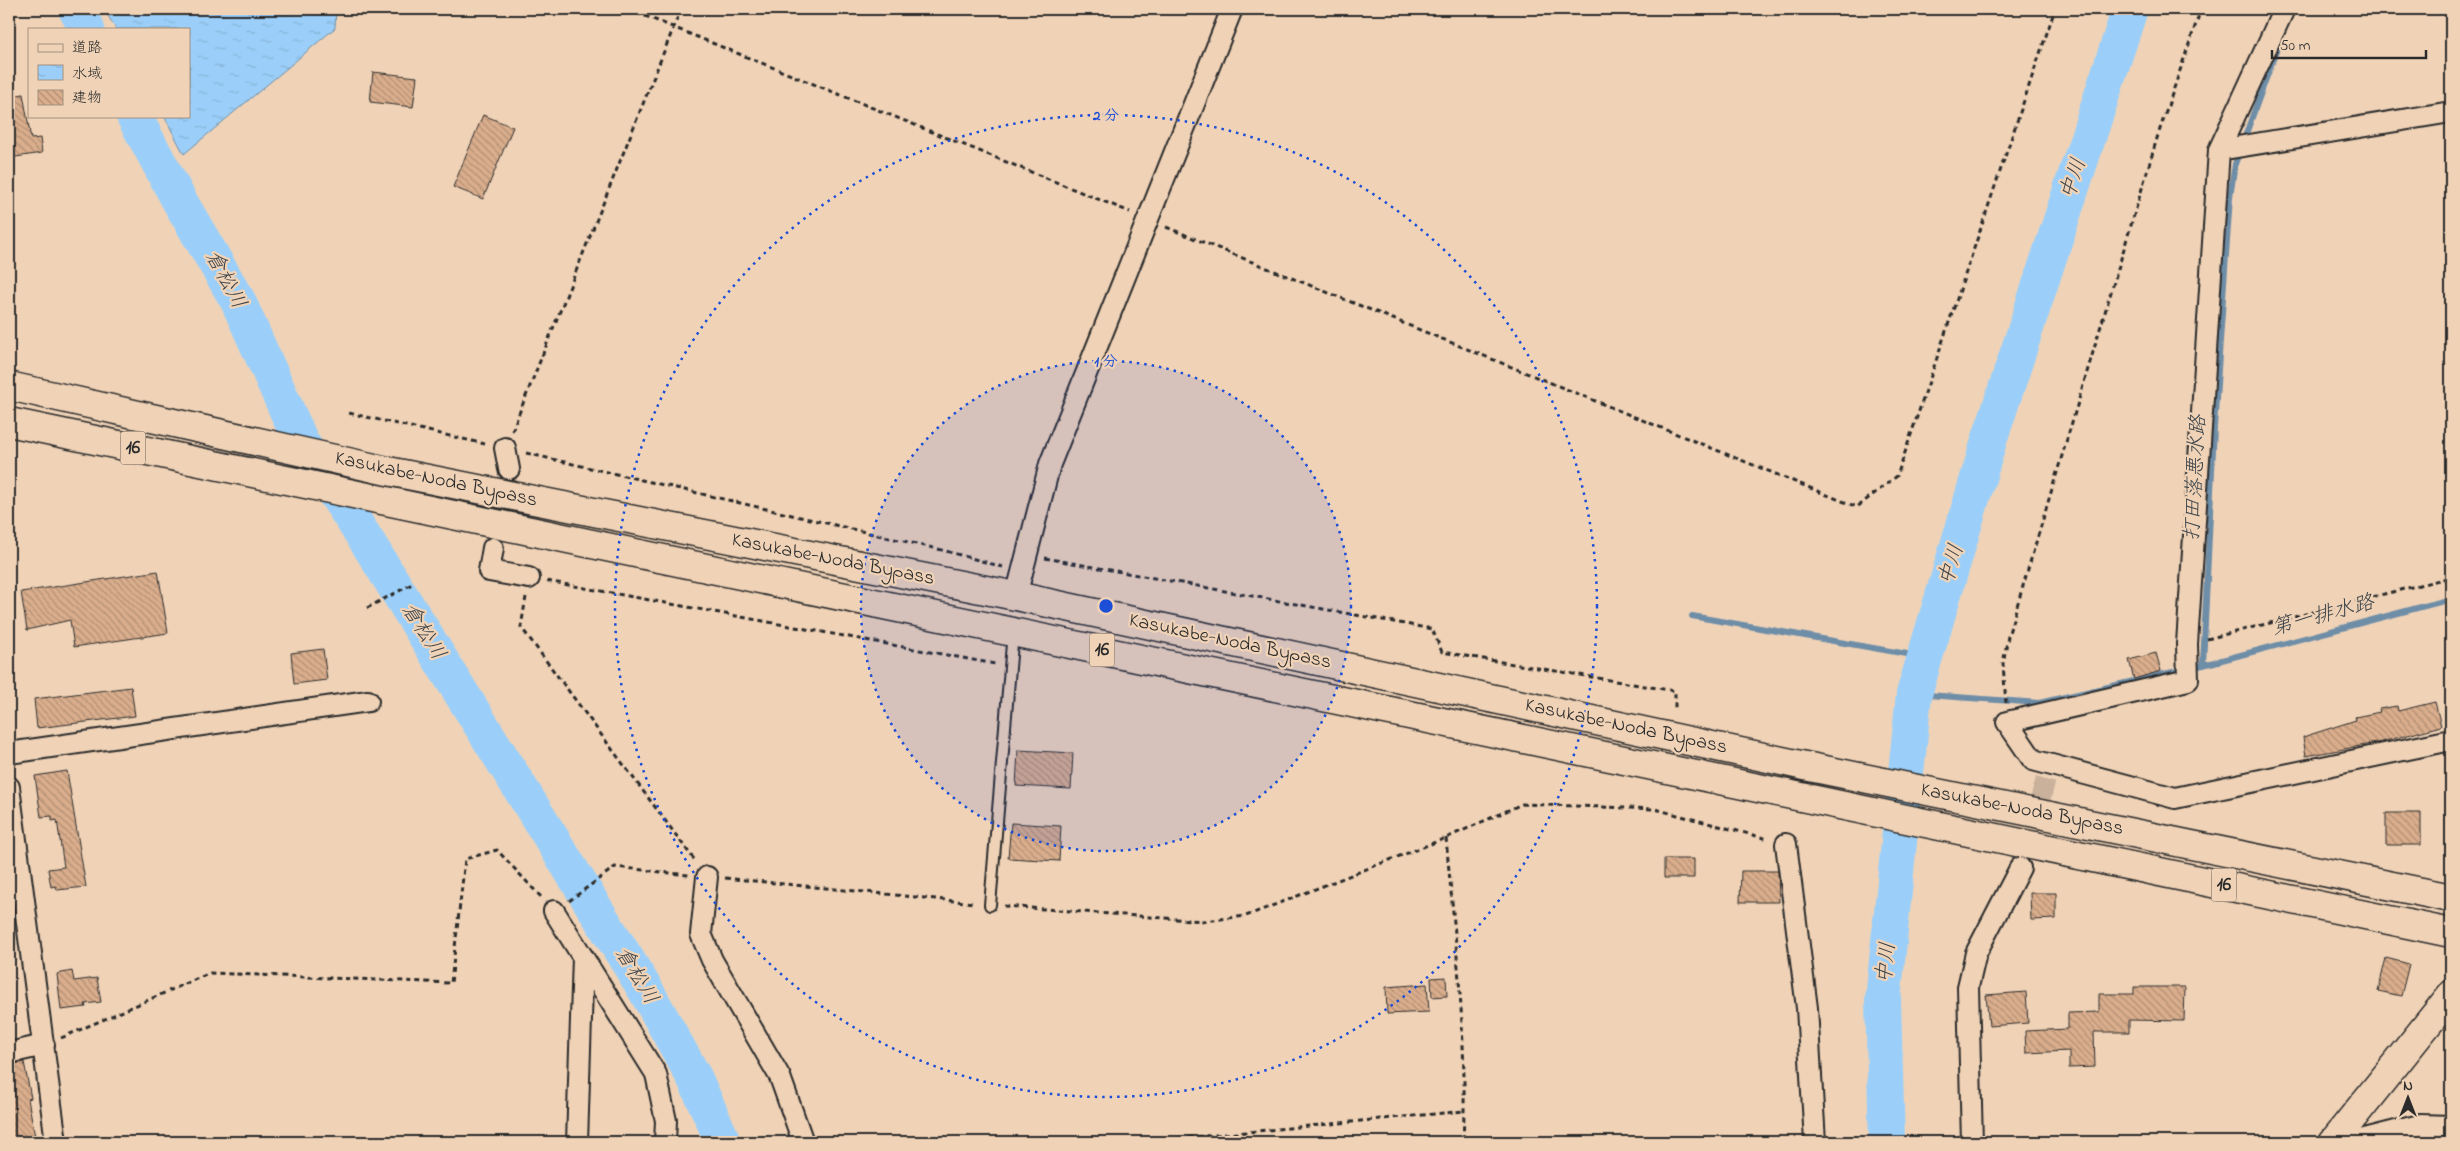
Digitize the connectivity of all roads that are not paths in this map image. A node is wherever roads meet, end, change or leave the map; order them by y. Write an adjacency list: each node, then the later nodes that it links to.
1 (1232, 9): 10 (street)
2 (2284, 9): 4 (street)
3 (2451, 112): 4 (street)
4 (2219, 150): 14 (street)
5 (9, 386): 10 (main road, Kasukabe-Noda Bypass / 16)
6 (9, 422): 12 (main road, Kasukabe-Noda Bypass / 16)
7 (505, 448): 8 (street)
8 (509, 469)
9 (493, 548): 11 (street)
10 (1022, 574): 20 (main road, Kasukabe-Noda Bypass / 16)
11 (529, 578)
12 (1013, 631): 21 (lane); 23 (main road, Kasukabe-Noda Bypass / 16)
13 (368, 701): 15 (street)
14 (2451, 740)
15 (9, 753)
16 (9, 787): 26 (street)
17 (1786, 844): 33 (street)
18 (2020, 868): 34 (street)
19 (707, 877): 32 (street)
20 (2451, 898)
21 (990, 905)
22 (554, 911): 24 (street)
23 (2451, 933)
24 (583, 957): 30 (street); 31 (street)
25 (2451, 995): 35 (main road)
26 (44, 1045): 27 (street); 29 (street)
27 (9, 1053)
28 (2451, 1126): 36 (street)
29 (56, 1142)
30 (578, 1142)
31 (665, 1142)
32 (803, 1142)
33 (1815, 1142)
34 (1972, 1142)
35 (2333, 1142)
36 (2353, 1142)

